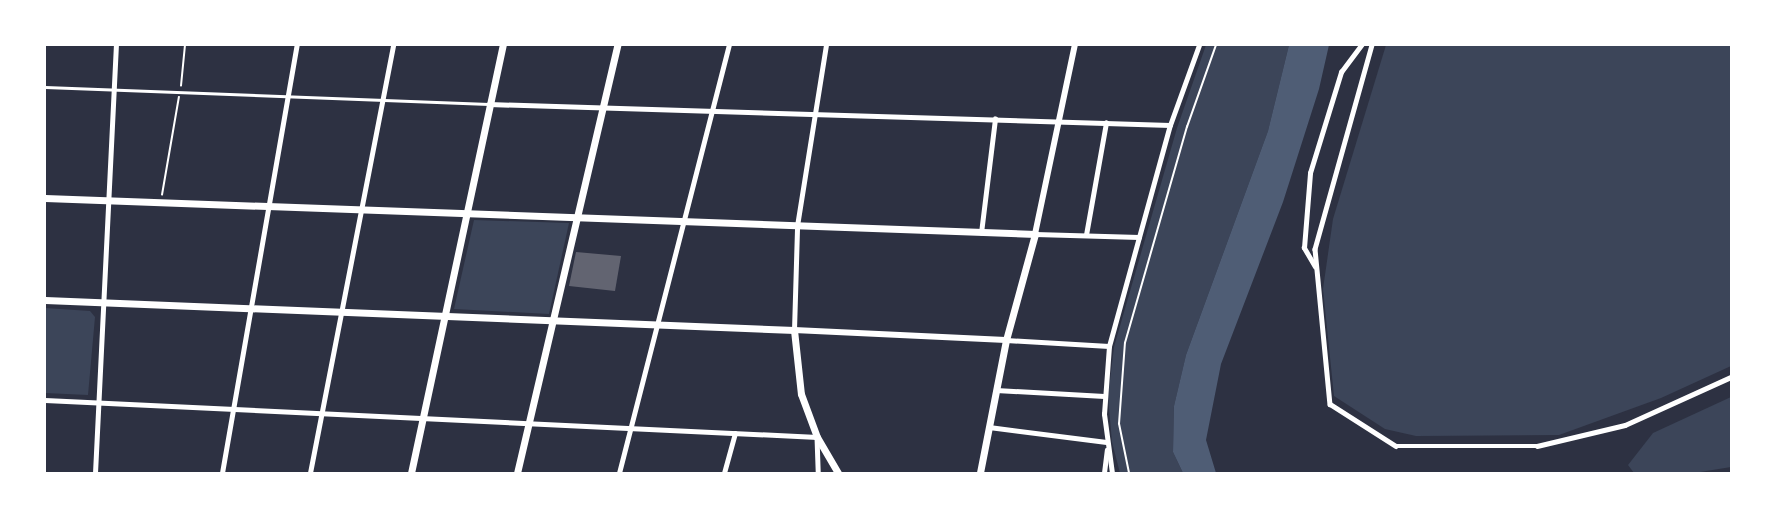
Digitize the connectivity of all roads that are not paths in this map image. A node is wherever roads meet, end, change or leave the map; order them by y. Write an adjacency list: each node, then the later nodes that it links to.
1 (116, 45): 13 (street)
2 (297, 45): 14 (street)
3 (393, 45): 15 (street)
4 (502, 45): 16 (main road)
5 (617, 45): 17 (main road)
6 (729, 45): 18 (street)
7 (826, 45): 19 (street)
8 (1075, 45): 21 (main road)
9 (1199, 45): 23 (street)
10 (1361, 45): 36 (street)
11 (1372, 45): 36 (street)
12 (45, 87): 13 (street)
13 (114, 89): 14 (street); 25 (street)
14 (288, 96): 15 (street); 26 (street)
15 (381, 101): 16 (street); 27 (street)
16 (489, 104): 17 (street); 28 (main road)
17 (603, 106): 18 (street); 29 (main road)
18 (713, 109): 19 (street); 30 (street)
19 (813, 113): 20 (street); 31 (street)
20 (995, 119): 21 (street); 32 (street)
21 (1060, 121): 22 (street); 33 (main road)
22 (1106, 123): 23 (street); 34 (street)
23 (1170, 125): 35 (street)
24 (45, 198): 25 (main road)
25 (108, 201): 26 (main road); 38 (street)
26 (269, 206): 27 (main road); 39 (street)
27 (359, 208): 28 (main road); 40 (street)
28 (469, 213): 29 (main road); 41 (main road)
29 (577, 217): 30 (main road); 42 (main road)
30 (685, 223): 31 (main road); 43 (street)
31 (797, 226): 32 (main road); 44 (street)
32 (981, 233): 33 (main road)
33 (1035, 234): 34 (street); 45 (main road)
34 (1086, 235): 35 (street)
35 (1139, 237): 46 (street)
36 (1316, 268): 47 (street)
37 (45, 300): 38 (main road)
38 (103, 302): 39 (main road); 51 (street)
39 (251, 308): 40 (main road); 52 (street)
40 (341, 311): 41 (main road); 53 (street)
41 (447, 315): 42 (main road); 54 (main road)
42 (552, 320): 43 (main road); 55 (main road)
43 (658, 325): 44 (main road); 57 (street)
44 (794, 330): 45 (main road); 59 (main road)
45 (1006, 340): 46 (street); 48 (main road)
46 (1109, 346): 49 (street)
47 (1731, 377)
48 (996, 390): 49 (street); 56 (main road)
49 (1104, 396): 60 (street)
50 (45, 400): 51 (street)
51 (98, 403): 52 (street); 62 (street)
52 (234, 407): 53 (street); 63 (street)
53 (321, 412): 54 (street); 64 (street)
54 (424, 416): 55 (street); 65 (main road)
55 (529, 422): 57 (street); 66 (main road)
56 (989, 427): 60 (street); 71 (main road)
57 (630, 429): 58 (street); 67 (street)
58 (735, 433): 59 (street); 68 (street)
59 (817, 437): 69 (street); 70 (main road)
60 (1106, 442): 61 (street)
61 (1107, 450): 72 (street); 73 (street)
62 (94, 473)
63 (222, 473)
64 (310, 473)
65 (411, 473)
66 (518, 473)
67 (619, 473)
68 (724, 473)
69 (818, 473)
70 (838, 473)
71 (980, 473)
72 (1104, 473)
73 (1112, 473)

